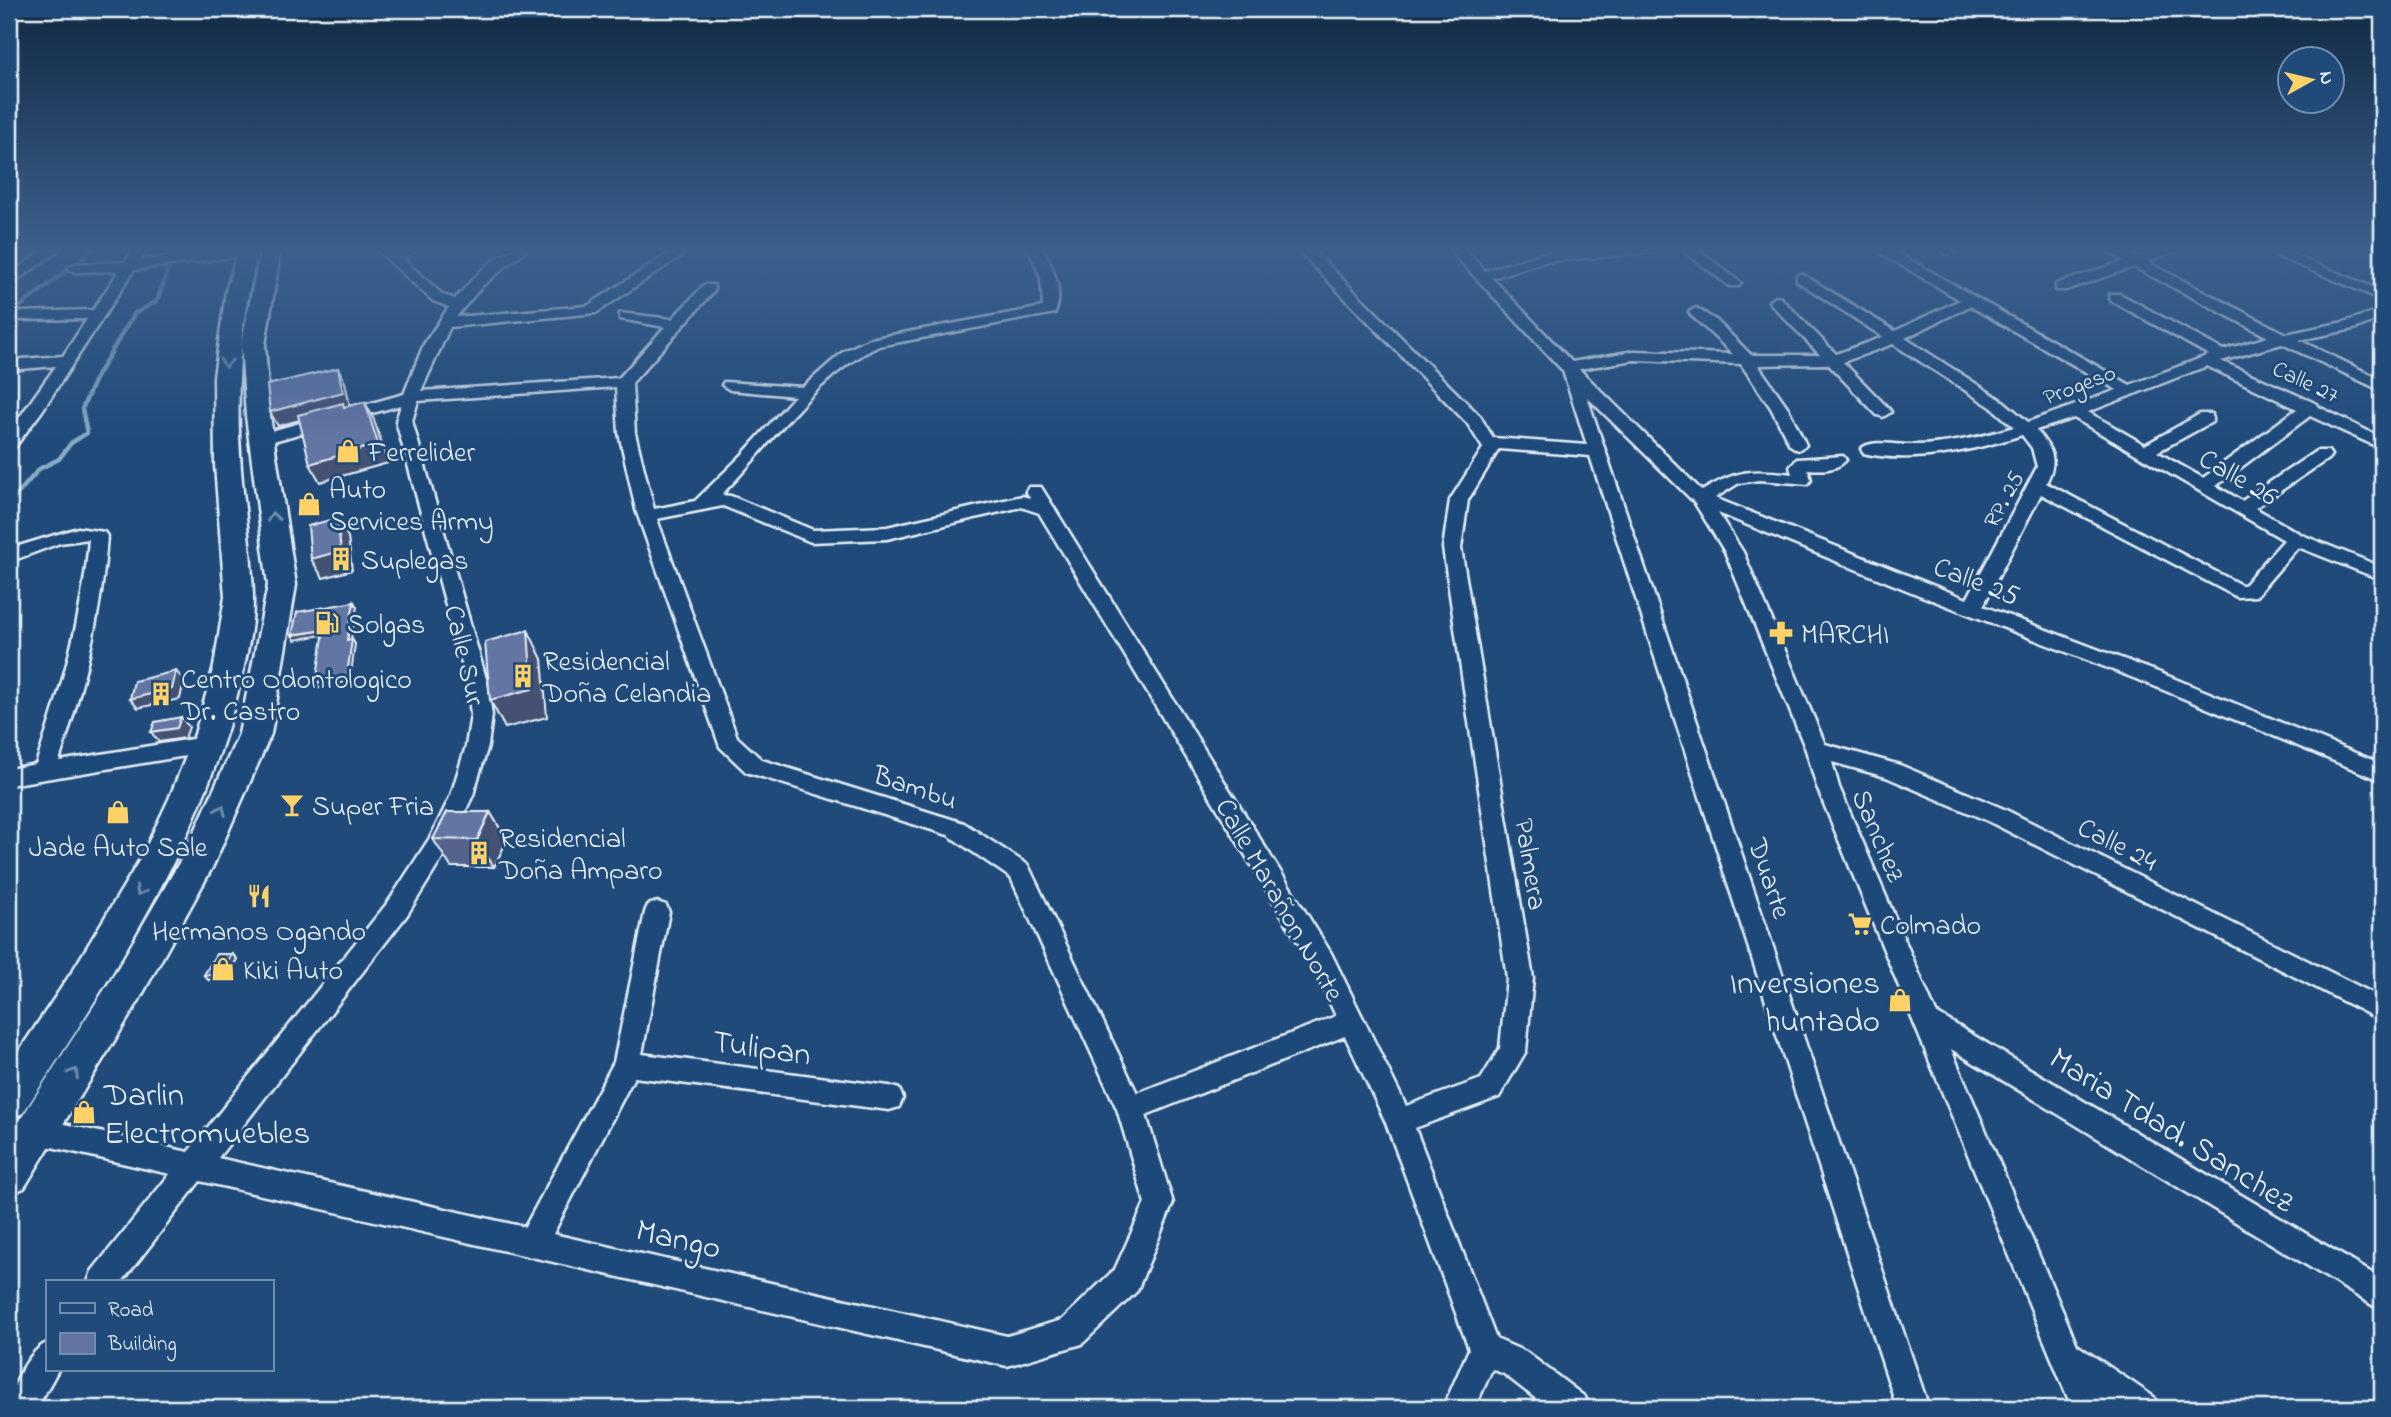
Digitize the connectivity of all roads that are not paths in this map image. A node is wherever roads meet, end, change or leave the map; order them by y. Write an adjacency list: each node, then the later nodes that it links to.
1 (93, 314): 19 (street)
2 (98, 314): 28 (street)
3 (238, 314): 64 (main road, one-way to 64)
4 (254, 314): 44 (main road)
5 (450, 314): 21 (street, Calle Sur)
6 (545, 314): 21 (street)
7 (686, 314): 22 (street)
8 (1027, 314): 35 (street)
9 (1369, 314): 46 (street)
10 (1520, 314): 30 (street, Sanchez)
11 (1699, 314): 25 (street)
12 (1790, 314): 26 (street)
13 (1860, 314): 23 (street, RP. 25)
14 (1941, 314): 23 (street)
15 (1996, 314): 34 (street)
16 (2143, 314): 27 (street, Calle 27)
17 (2234, 314): 24 (street)
18 (2379, 314): 24 (street, Progeso)
19 (16, 316)
20 (625, 316): 22 (street)
21 (445, 323): 36 (street, Calle Sur)
22 (677, 324): 31 (street)
23 (1894, 335): 26 (street); 43 (street, RP. 25)
24 (2282, 340): 27 (street, Progeso); 33 (street)
25 (1742, 358): 26 (street); 30 (street); 47 (street)
26 (1833, 359): 40 (street)
27 (2215, 359): 34 (street, Progeso); 37 (street, Calle 27)
28 (66, 360): 29 (street); 38 (street)
29 (9, 365)
30 (1569, 367): 50 (street, Duarte); 56 (street, Sanchez)
31 (624, 382): 36 (street); 59 (street, Bambu)
32 (730, 385): 35 (street)
33 (2382, 386)
34 (2128, 390): 39 (street, Progeso)
35 (807, 393): 57 (street)
36 (410, 397): 44 (street); 81 (street, Calle Sur)
37 (2311, 407): 48 (street, Calle 27); 55 (street)
38 (34, 411): 41 (street); 45 (street)
39 (2074, 411): 43 (street, Progeso); 51 (street, Calle 26)
40 (1883, 412)
41 (9, 414)
42 (2206, 418): 51 (street)
43 (2025, 429): 49 (street, Progeso); 54 (street, RP. 25)
44 (263, 439): 63 (main road, one-way to 44)
45 (9, 443)
46 (1490, 443): 50 (street); 79 (street, Palmera)
47 (1798, 444)
48 (2382, 444)
49 (1868, 449)
50 (1597, 451): 93 (street, Duarte)
51 (2145, 452): 55 (street, Calle 26)
52 (2322, 455): 58 (street)
53 (1837, 460): 56 (street)
54 (2035, 484): 60 (street); 65 (street, RP. 25)
55 (2204, 486): 58 (street, Calle 26)
56 (1700, 499): 65 (street, Calle 25); 67 (street, Sanchez)
57 (702, 504): 59 (street); 74 (street, Calle Marañon Norte)
58 (2244, 508): 60 (street, Calle 26)
59 (647, 516): 78 (street, Bambu)
60 (2295, 539): 62 (street, Calle 26)
61 (9, 556): 68 (street)
62 (2382, 574)
63 (282, 585): 64 (main road); 80 (main road, one-way to 63)
64 (239, 597): 66 (main road)
65 (1972, 608): 69 (street, Calle 25)
66 (210, 744): 68 (street); 77 (main road, one-way to 77)
67 (1817, 750): 72 (street, Calle 24); 73 (street, Sanchez)
68 (45, 771): 70 (street)
69 (2382, 773)
70 (9, 777)
71 (657, 912): 75 (street)
72 (2382, 1010)
73 (1926, 1021): 86 (street, Maria Tdad. Sanchez); 88 (street, Sanchez)
74 (1351, 1022): 78 (street); 79 (street, Calle Marañon Norte)
75 (627, 1064): 76 (street, Tulipan); 83 (street)
76 (888, 1098)
77 (9, 1100)
78 (1130, 1108): 85 (street, Bambu)
79 (1399, 1121): 87 (street, Calle Marañon Norte)
80 (38, 1130): 81 (street, Mango); 82 (main road)
81 (194, 1166): 83 (street, Mango); 84 (street, Calle Sur)
82 (9, 1174)
83 (534, 1241): 85 (street, Mango)
84 (105, 1280)
85 (1126, 1280)
86 (2382, 1297)
87 (1485, 1350): 91 (street); 92 (street)
88 (2066, 1355): 94 (street, Sanchez); 95 (street)
89 (46, 1360): 90 (street)
90 (20, 1408)
91 (1459, 1408)
92 (1574, 1408)
93 (1913, 1408)
94 (2088, 1408)
95 (2143, 1408)

